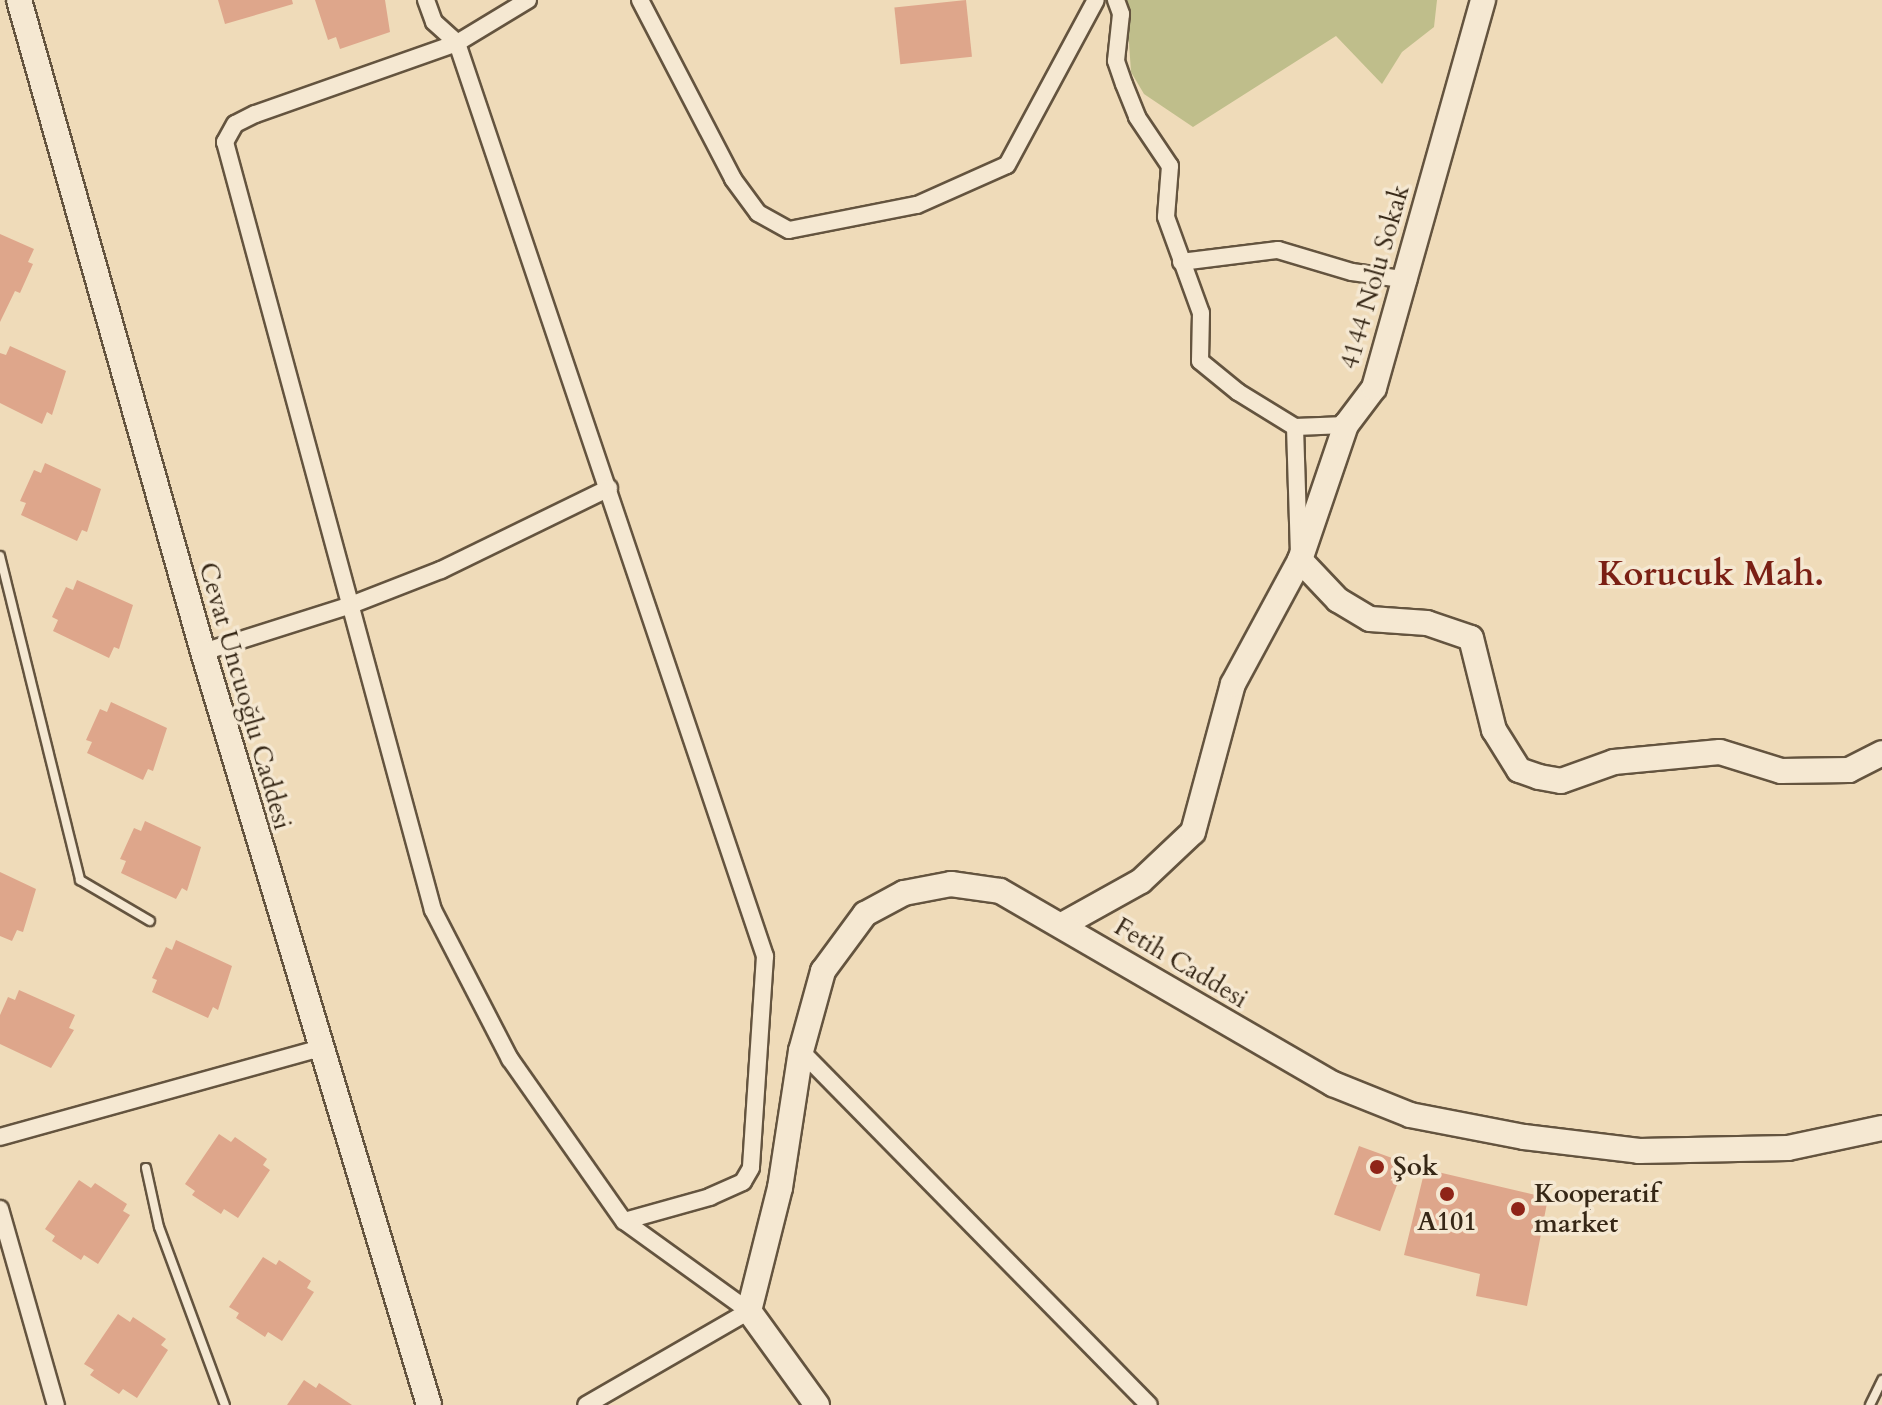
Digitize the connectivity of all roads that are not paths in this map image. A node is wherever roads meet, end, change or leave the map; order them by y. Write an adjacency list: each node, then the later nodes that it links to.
1 (19, 0): 17 (street, Cevat Uncuoğlu Caddesi)
2 (426, 0): 8 (street)
3 (528, 0): 8 (street)
4 (640, 0): 5 (street)
5 (1096, 0)
6 (1116, 0): 9 (street)
7 (1483, 0): 10 (street, 4144 Nolu Sokak)
8 (457, 43): 13 (street); 16 (street)
9 (1181, 262): 10 (street); 12 (street)
10 (1408, 280): 11 (street, 4144 Nolu Sokak)
11 (1346, 425): 12 (street); 15 (street, 4144 Nolu Sokak)
12 (1295, 427): 15 (street)
13 (609, 488): 16 (street); 27 (street)
14 (0, 556): 19 (lane)
15 (1300, 560): 18 (street); 20 (street, 4144 Nolu Sokak)
16 (351, 605): 17 (street); 27 (street)
17 (203, 652): 21 (street, Cevat Uncuoğlu Caddesi)
18 (1882, 753)
19 (150, 921)
20 (1062, 925): 22 (street, Fetih Caddesi); 23 (street, Fetih Caddesi)
21 (321, 1048): 24 (street); 32 (street, Cevat Uncuoğlu Caddesi)
22 (801, 1051): 28 (street, Fetih Caddesi); 35 (street)
23 (1882, 1128)
24 (0, 1137)
25 (146, 1168): 31 (lane)
26 (0, 1209): 30 (street)
27 (624, 1221): 28 (street)
28 (749, 1311): 33 (street); 34 (street)
29 (1882, 1380): 36 (lane)
30 (56, 1405)
31 (225, 1405)
32 (429, 1405)
33 (586, 1405)
34 (817, 1405)
35 (1149, 1405)
36 (1870, 1405)

